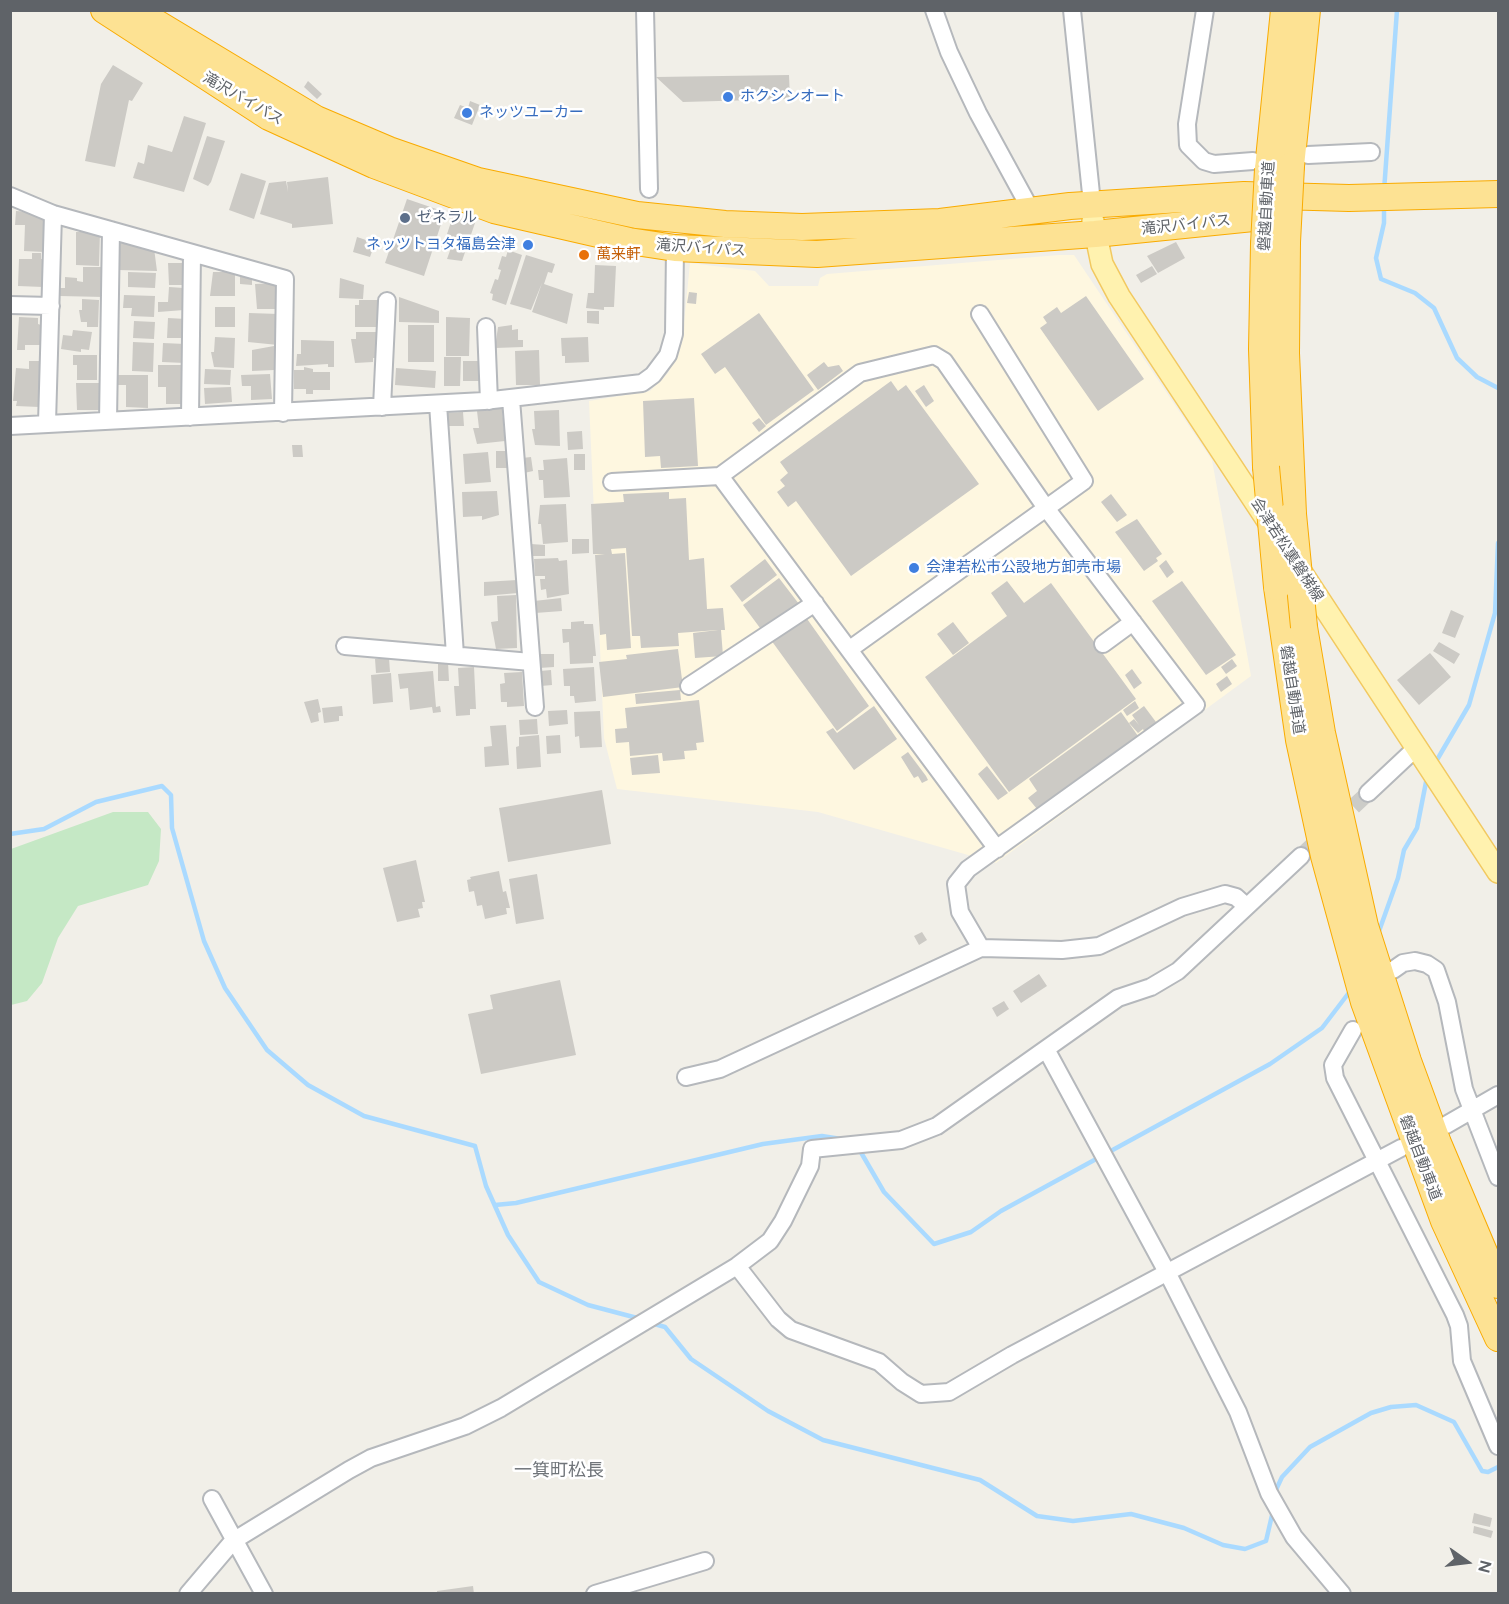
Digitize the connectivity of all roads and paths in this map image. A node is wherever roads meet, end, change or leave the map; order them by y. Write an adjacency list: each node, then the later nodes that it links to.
1 (104, 10): 8 (highway, 滝沢バイパス)
2 (645, 10): 11 (street)
3 (934, 10): 14 (street)
4 (1072, 10): 16 (street)
5 (1205, 10): 10 (street)
6 (1284, 10): 10 (highway, 磐越自動車道)
7 (1306, 10): 10 (highway, 磐越自動車道)
8 (133, 15): 16 (highway, 滝沢バイパス); 19 (highway, 滝沢バイパス)
9 (1371, 152): 10 (street)
10 (1280, 162): 18 (highway, 磐越自動車道, bridge)
11 (649, 189)
12 (1498, 194): 16 (highway, 滝沢バイパス)
13 (10, 196): 15 (street)
14 (1026, 201)
15 (53, 214): 17 (street); 23 (street)
16 (1093, 220): 19 (highway, 滝沢バイパス); 47 (main road, 会津若松裏磐梯線)
17 (111, 230): 20 (street); 32 (street)
18 (1276, 243): 54 (highway, 磐越自動車道, bridge); 67 (highway, 磐越自動車道, bridge)
19 (675, 248): 26 (street)
20 (192, 253): 30 (street); 31 (street)
21 (387, 301): 29 (street)
22 (10, 305): 23 (street)
23 (51, 306): 33 (street)
24 (980, 314): 37 (street)
25 (486, 327): 27 (street)
26 (511, 399): 27 (street); 44 (street)
27 (489, 401): 28 (street)
28 (438, 404): 29 (street); 43 (street)
29 (382, 407): 30 (street)
30 (283, 413): 31 (street)
31 (190, 417): 32 (street)
32 (108, 421): 33 (street)
33 (47, 423): 34 (street)
34 (10, 426)
35 (720, 476): 36 (street); 37 (street); 38 (street)
36 (612, 482)
37 (1046, 508): 39 (street); 42 (street)
38 (815, 603): 42 (street); 45 (street)
39 (1132, 622): 40 (street); 49 (street)
40 (1103, 644)
41 (345, 646): 43 (street)
42 (850, 649): 49 (street)
43 (455, 655): 44 (street)
44 (531, 662): 46 (street)
45 (689, 686)
46 (535, 707)
47 (1416, 748): 48 (street); 51 (main road, 会津若松裏磐梯線)
48 (1368, 793)
49 (997, 849): 53 (street)
50 (1301, 856): 52 (street)
51 (1498, 872)
52 (1246, 906): 53 (street); 56 (street)
53 (981, 948): 57 (street)
54 (1387, 974): 59 (street); 66 (highway, 磐越自動車道)
55 (1353, 1030): 62 (street)
56 (1046, 1048): 64 (street); 65 (street)
57 (686, 1077)
58 (1498, 1095): 59 (street)
59 (1471, 1110): 60 (street); 63 (street)
60 (1446, 1125)
61 (1401, 1148): 62 (street)
62 (1377, 1162): 65 (street); 68 (street)
63 (1498, 1177)
64 (736, 1266): 65 (street); 70 (street)
65 (1168, 1274): 75 (street)
66 (1498, 1285)
67 (1498, 1338)
68 (1498, 1446)
69 (212, 1499): 70 (street)
70 (233, 1541): 72 (street); 73 (street)
71 (705, 1561): 74 (street)
72 (188, 1593)
73 (264, 1593)
74 (595, 1593)
75 (1342, 1593)

